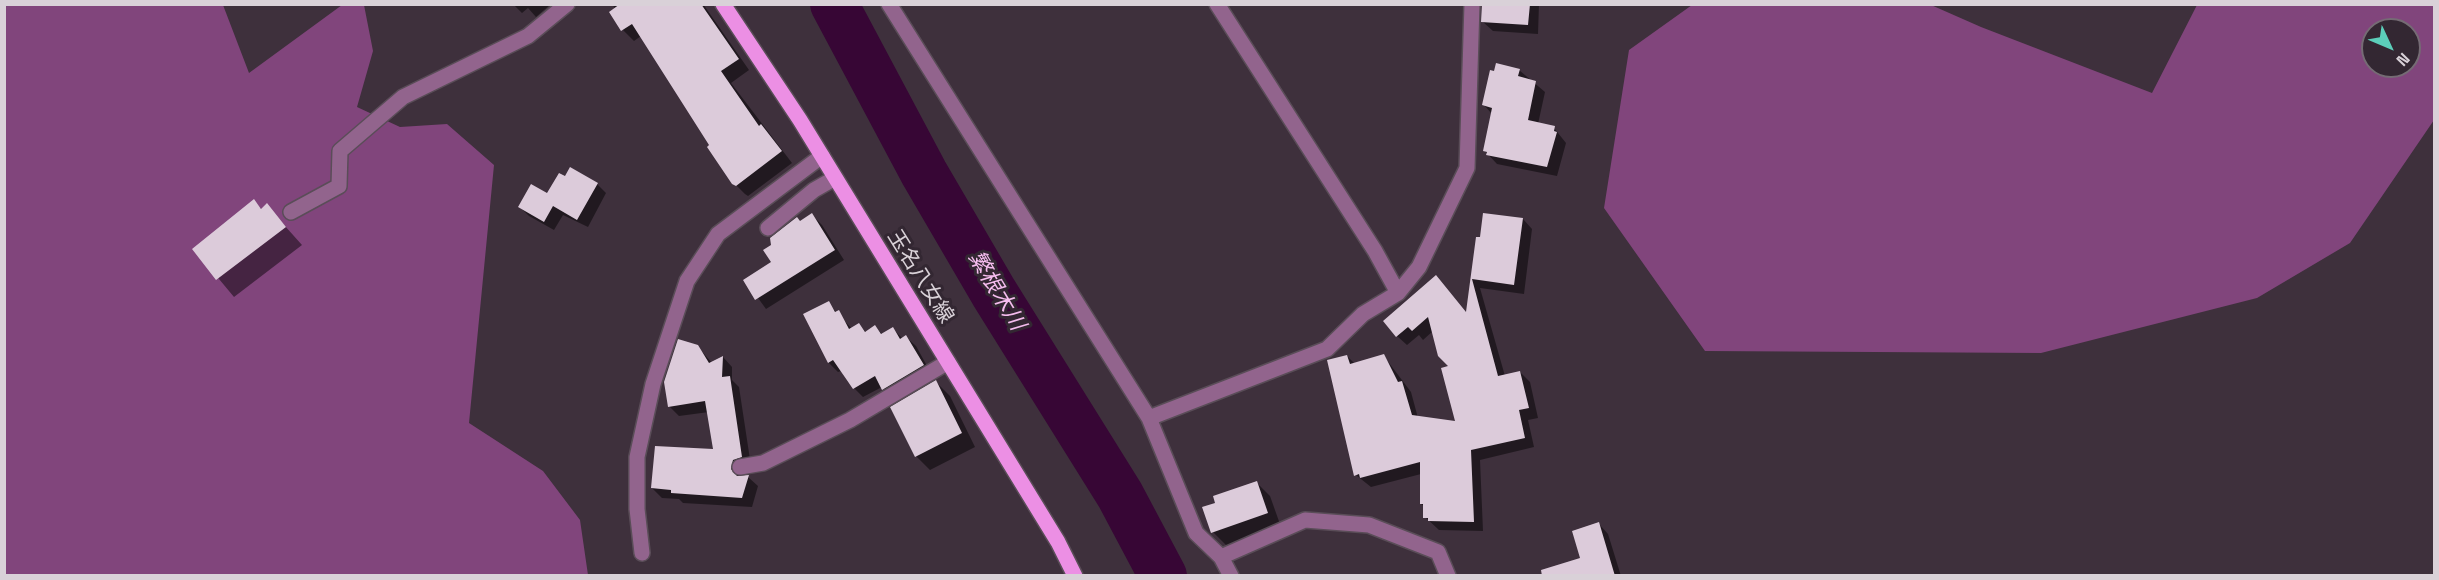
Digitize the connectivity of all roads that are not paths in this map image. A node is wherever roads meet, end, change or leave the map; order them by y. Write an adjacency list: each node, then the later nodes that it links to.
1 (567, 4): 8 (street)
2 (723, 4): 6 (main road, 玉名八女線)
3 (889, 4): 12 (street)
4 (1217, 4): 10 (street)
5 (1472, 4): 10 (street)
6 (822, 156): 7 (main road, 玉名八女線); 14 (street)
7 (835, 178): 9 (street); 11 (main road, 玉名八女線)
8 (291, 212)
9 (768, 228)
10 (1398, 293): 12 (street)
11 (948, 362): 13 (street); 16 (main road, 玉名八女線)
12 (1149, 418): 15 (street)
13 (740, 467)
14 (642, 553)
15 (1221, 557): 17 (street); 18 (street)
16 (1075, 576)
17 (1231, 576)
18 (1448, 576)

